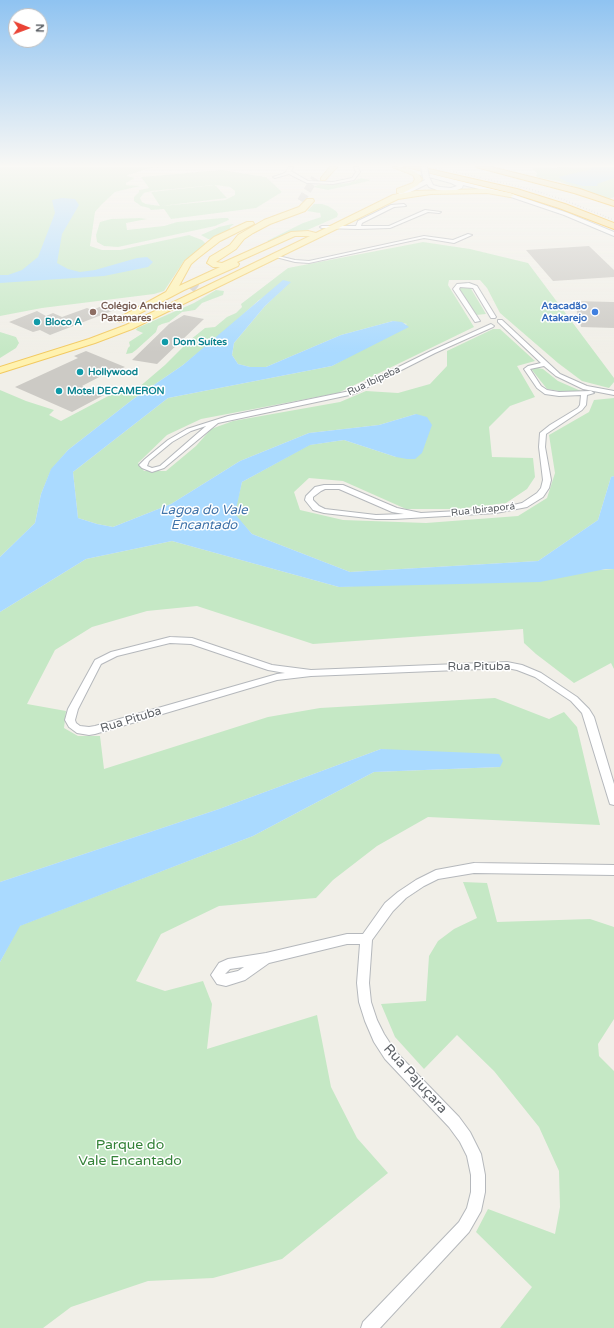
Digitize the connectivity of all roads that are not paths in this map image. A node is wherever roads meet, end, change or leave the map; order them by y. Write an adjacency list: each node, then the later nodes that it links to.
1 (238, 229): 13 (main road)
2 (248, 229): 14 (main road)
3 (255, 229): 8 (main road)
4 (317, 229): 8 (main road)
5 (331, 229): 11 (main road)
6 (336, 229): 11 (main road)
7 (602, 229): 9 (main road)
8 (308, 233): 11 (main road); 15 (main road)
9 (614, 234)
10 (470, 235): 12 (street)
11 (318, 238): 12 (main road)
12 (274, 256): 16 (main road)
13 (182, 273): 14 (main road); 18 (main road)
14 (196, 274): 15 (main road); 17 (main road)
15 (216, 277): 16 (main road)
16 (229, 278): 19 (main road)
17 (186, 289): 18 (main road); 19 (main road); 24 (main road)
18 (170, 293): 25 (main road)
19 (187, 299): 24 (main road)
20 (493, 316): 21 (street); 21 (street); 22 (street)
21 (477, 321): 22 (street); 23 (street)
22 (496, 324): 23 (street, Rua Ibipeba); 26 (street)
23 (478, 331): 31 (street, Rua Ibipeba)
24 (62, 351): 27 (main road)
25 (0, 364)
26 (544, 364): 28 (street); 30 (street)
27 (0, 370)
28 (597, 391): 29 (street); 30 (street)
29 (614, 393)
30 (584, 394): 32 (street, Rua Ibiraporá)
31 (215, 422): 31 (street, Rua Ibipeba)
32 (418, 515): 32 (street, Rua Ibiraporá)
33 (265, 667): 34 (street, Rua Pituba); 35 (street); 35 (street, Rua Pituba)
34 (311, 674): 35 (street, Rua Pituba); 36 (street, Rua Pituba)
35 (265, 680)
36 (614, 801)
37 (614, 870): 38 (street)
38 (366, 940): 39 (street); 40 (street, Rua Pajuçara)
39 (266, 958)
40 (369, 1328)

